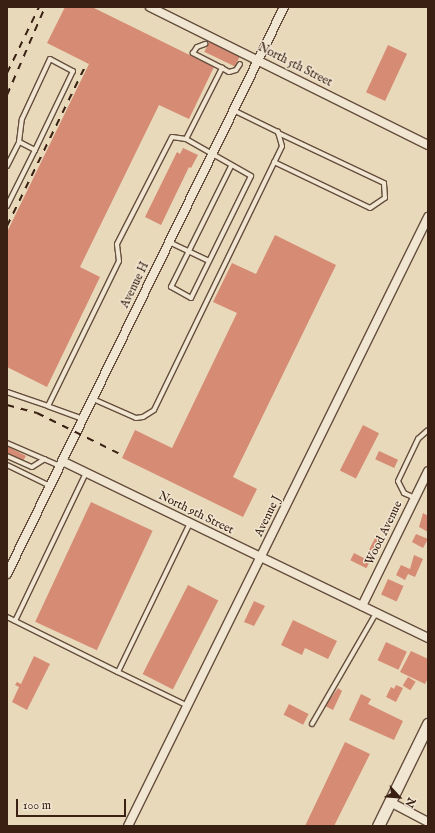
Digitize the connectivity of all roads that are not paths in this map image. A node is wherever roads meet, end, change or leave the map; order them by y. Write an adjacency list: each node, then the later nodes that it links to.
1 (150, 7): 4 (street, North 5th Street)
2 (284, 7): 4 (street, Avenue H)
3 (205, 44): 6 (lane)
4 (257, 60): 7 (street, Avenue H); 11 (street, North 5th Street)
5 (240, 64): 6 (lane)
6 (222, 68): 9 (lane)
7 (233, 110): 8 (lane); 13 (street, Avenue H)
8 (278, 132): 14 (lane); 14 (lane)
9 (186, 139): 13 (lane); 24 (lane)
10 (19, 142): 12 (lane); 12 (lane); 15 (lane)
11 (428, 145)
12 (35, 150): 17 (lane)
13 (212, 156): 16 (lane); 19 (street, Avenue H)
14 (274, 162): 23 (lane)
15 (7, 166)
16 (231, 166): 20 (lane); 21 (lane)
17 (7, 206)
18 (428, 217): 37 (street, Avenue J)
19 (169, 242): 20 (lane); 23 (street, Avenue H)
20 (188, 252): 21 (lane); 21 (lane)
21 (209, 261)
22 (7, 392): 24 (lane)
23 (92, 399): 25 (street, Avenue H)
24 (48, 406): 25 (lane)
25 (83, 419): 30 (street, Avenue H)
26 (428, 430): 35 (lane)
27 (7, 443): 29 (lane)
28 (7, 456): 29 (lane)
29 (45, 459): 30 (lane)
30 (61, 464): 33 (street, North 9th Street); 34 (street, Avenue H)
31 (7, 465): 34 (lane)
32 (428, 471): 35 (street, Wood Avenue)
33 (86, 473): 36 (street, North 9th Street); 42 (lane)
34 (50, 486): 38 (street, Avenue H)
35 (415, 498): 39 (street, Wood Avenue)
36 (190, 523): 37 (street, North 9th Street); 44 (lane)
37 (261, 557): 39 (street, North 9th Street); 45 (street, Avenue J)
38 (7, 574)
39 (362, 606): 40 (street, North 9th Street)
40 (377, 613): 43 (street, North 9th Street); 46 (lane)
41 (7, 617): 42 (lane)
42 (15, 621): 44 (lane)
43 (428, 638)
44 (118, 672): 45 (lane)
45 (188, 706): 50 (street, Avenue J)
46 (312, 724)
47 (428, 724): 48 (main road)
48 (390, 802): 49 (street); 51 (main road)
49 (428, 822)
50 (128, 826)
51 (378, 826)

